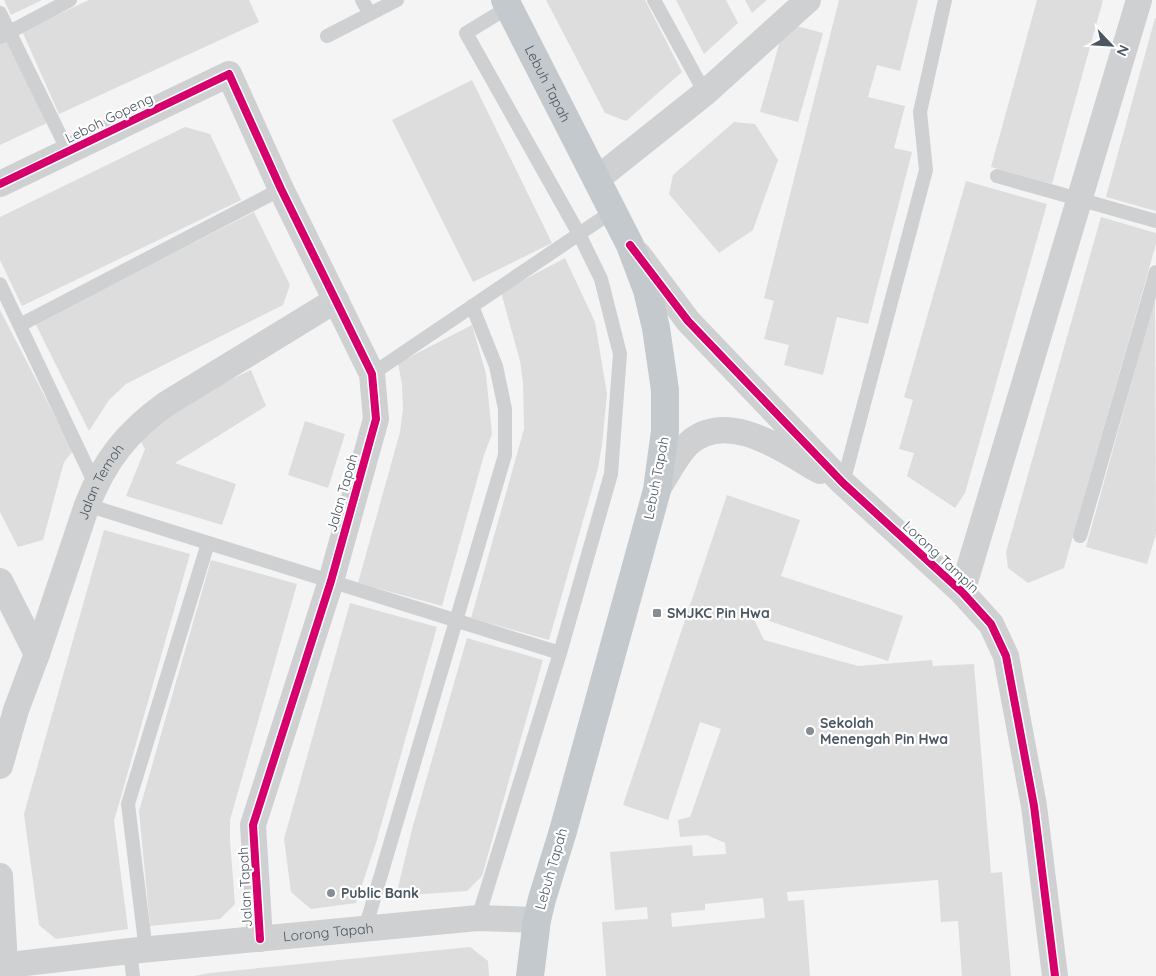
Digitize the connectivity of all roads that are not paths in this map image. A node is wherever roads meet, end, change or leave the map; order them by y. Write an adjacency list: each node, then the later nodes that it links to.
1 (70, 0): 11 (lane)
2 (362, 0): 10 (lane)
3 (397, 0): 10 (lane)
4 (654, 0): 14 (lane)
5 (808, 0): 14 (street)
6 (945, 0): 31 (lane)
7 (1139, 0): 20 (street)
8 (507, 4): 17 (highway, Lebuh Tapah); 23 (lane)
9 (0, 13): 11 (lane)
10 (370, 14): 12 (lane)
11 (5, 34): 15 (lane)
12 (327, 36)
13 (229, 74): 15 (street, Leboh Gopeng); 19 (street, Jalan Tapah)
14 (705, 93): 17 (street)
15 (68, 152): 18 (street, Leboh Gopeng)
16 (997, 176): 20 (lane)
17 (597, 178): 21 (highway, Lebuh Tapah)
18 (0, 184)
19 (281, 188): 27 (street, Jalan Tapah); 29 (lane)
20 (1081, 199): 22 (lane); 38 (street)
21 (613, 211): 23 (lane); 24 (highway, Lebuh Tapah)
22 (1156, 221)
23 (579, 234): 28 (lane); 40 (lane)
24 (630, 244): 31 (street, Lorong Tampin); 32 (highway, Lebuh Tapah)
25 (1156, 272): 34 (lane)
26 (0, 284): 29 (lane)
27 (336, 300): 30 (street, Jalan Tapah); 33 (street, Jalan Temoh)
28 (472, 306): 30 (lane); 39 (lane)
29 (20, 324): 33 (lane)
30 (372, 374): 37 (street, Jalan Tapah)
31 (843, 483): 32 (street); 38 (street, Lorong Tampin)
32 (657, 490): 46 (highway, Lebuh Tapah)
33 (92, 495): 35 (lane); 41 (street, Jalan Temoh)
34 (1080, 536)
35 (208, 543): 37 (lane); 49 (lane)
36 (0, 581): 41 (street)
37 (331, 581): 39 (lane); 48 (street, Jalan Tapah)
38 (962, 592): 52 (street, Lorong Tampin)
39 (456, 620): 40 (lane); 47 (lane)
40 (560, 653): 45 (lane)
41 (38, 654): 42 (street, Jalan Temoh)
42 (8, 711): 43 (street, Jalan Temoh)
43 (0, 766)
44 (0, 876): 50 (street)
45 (478, 918): 46 (street, Lorong Tapah); 47 (street, Lorong Tapah)
46 (537, 920): 51 (highway, Lebuh Tapah)
47 (365, 929): 48 (street, Lorong Tapah)
48 (260, 939): 49 (street, Lorong Tapah)
49 (137, 959): 50 (street, Lorong Tapah)
50 (3, 965)
51 (530, 976)
52 (1055, 976)

